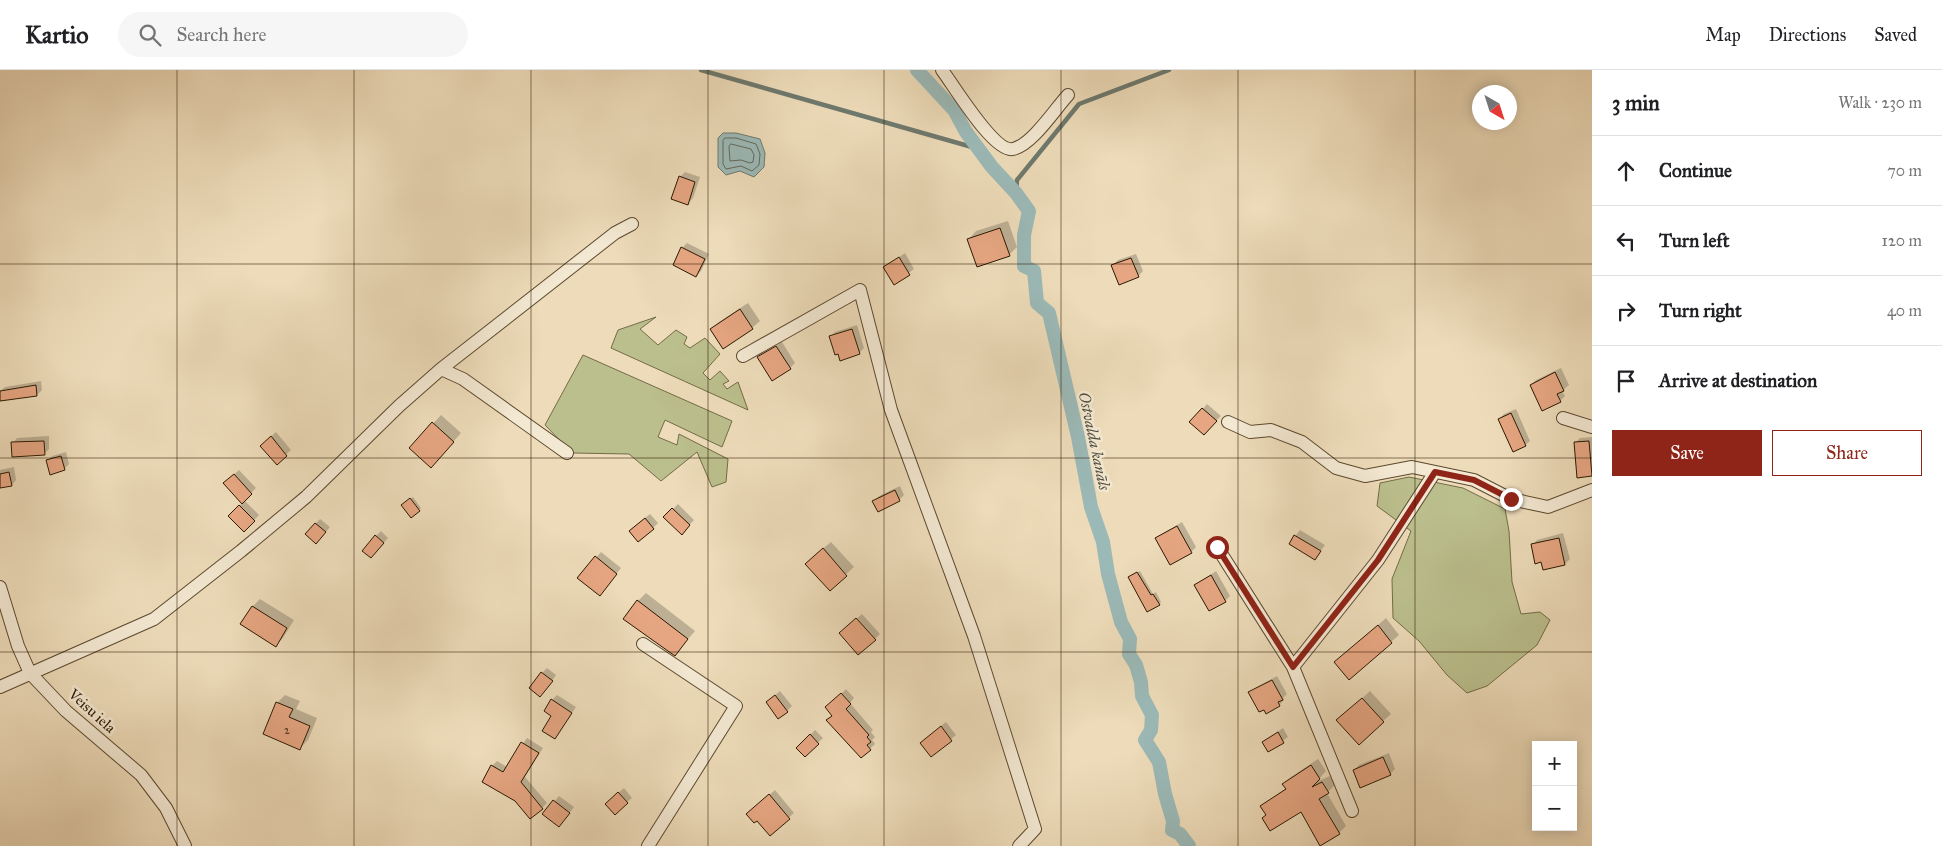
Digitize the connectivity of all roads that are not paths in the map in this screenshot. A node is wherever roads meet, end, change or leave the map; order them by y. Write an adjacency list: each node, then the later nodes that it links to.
1 (942, 70): 2 (street)
2 (1068, 94)
3 (632, 224): 5 (street)
4 (743, 356): 21 (street)
5 (441, 369): 9 (street); 16 (street)
6 (1562, 418): 8 (street)
7 (1228, 422): 10 (street)
8 (1592, 427)
9 (567, 453)
10 (1435, 472): 11 (street); 15 (street)
11 (1592, 490)
12 (1217, 547): 15 (street)
13 (0, 586): 16 (street, Veisu iela)
14 (643, 644): 20 (street)
15 (1293, 667): 18 (street)
16 (30, 673): 17 (street); 19 (street, Veisu iela)
17 (0, 687)
18 (1352, 811)
19 (185, 846)
20 (648, 846)
21 (1018, 846)

